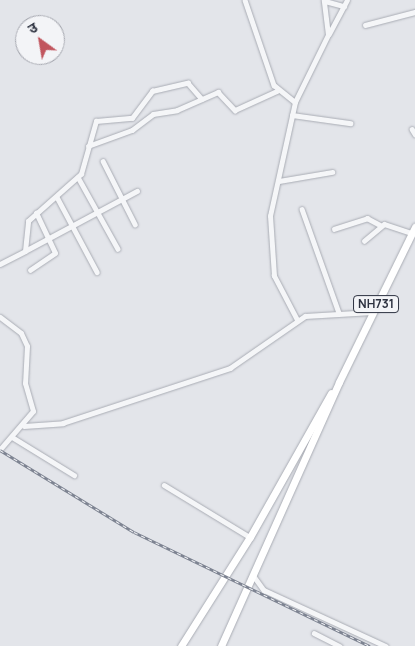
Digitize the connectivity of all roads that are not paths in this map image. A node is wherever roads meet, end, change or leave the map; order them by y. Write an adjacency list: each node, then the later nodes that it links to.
1 (244, 0): 8 (street)
2 (325, 0): 4 (street); 7 (street)
3 (347, 0): 4 (street)
4 (344, 6): 7 (street)
5 (415, 12): 6 (street)
6 (365, 25)
7 (328, 35): 10 (street)
8 (277, 91): 9 (street); 10 (street)
9 (202, 99): 11 (street); 14 (street)
10 (295, 102): 12 (street)
11 (136, 115): 14 (street); 15 (street)
12 (292, 115): 13 (street); 19 (street)
13 (350, 123)
14 (135, 127): 15 (street)
15 (88, 146): 18 (street)
16 (104, 161): 22 (street)
17 (332, 172): 19 (street)
18 (78, 177): 21 (street); 24 (street)
19 (279, 181): 41 (street)
20 (137, 191): 22 (street)
21 (57, 196): 25 (street); 27 (street)
22 (123, 199): 24 (street); 26 (street)
23 (302, 209): 39 (street)
24 (98, 212): 27 (street); 33 (street)
25 (36, 213): 31 (street); 34 (street)
26 (136, 224)
27 (74, 225): 31 (street); 37 (street)
28 (380, 225): 29 (street); 30 (street); 32 (street)
29 (334, 229)
30 (413, 230): 38 (highway, NH731)
31 (49, 239): 34 (street); 36 (street)
32 (364, 241)
33 (118, 250)
34 (25, 251): 35 (street)
35 (3, 263)
36 (30, 270)
37 (97, 272)
38 (372, 312): 39 (street); 42 (highway, NH731)
39 (339, 313): 41 (street)
40 (0, 317): 43 (street)
41 (297, 320): 43 (street)
42 (339, 382): 48 (highway, NH731); 49 (highway, NH731)
43 (24, 426): 44 (street)
44 (12, 437): 45 (street); 46 (street)
45 (1, 448)
46 (74, 475)
47 (164, 486): 48 (street)
48 (250, 537): 51 (highway, NH731)
49 (253, 575): 52 (highway, NH731); 54 (street)
50 (314, 633): 53 (street)
51 (181, 646)
52 (221, 646)
53 (340, 646)
54 (386, 646)

